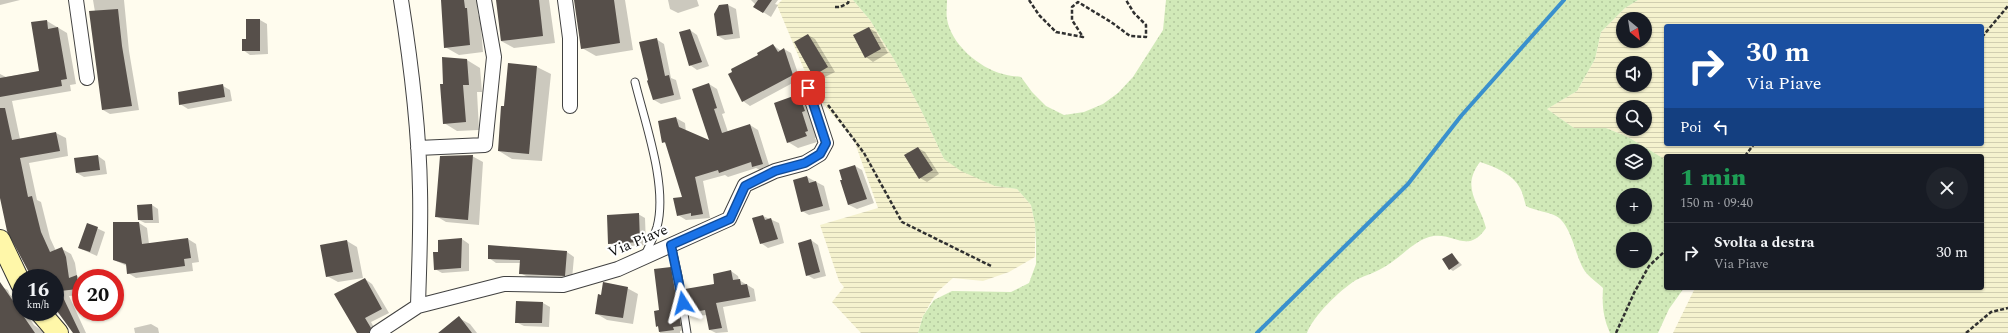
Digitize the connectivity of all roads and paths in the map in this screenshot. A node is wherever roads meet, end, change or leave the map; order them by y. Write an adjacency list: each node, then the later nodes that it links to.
1 (76, 0): 11 (street)
2 (401, 0): 15 (street)
3 (484, 0): 15 (street)
4 (565, 0): 14 (street)
5 (849, 0): 9 (path)
6 (1028, 0): 7 (path)
7 (1126, 0)
8 (2008, 6): 10 (path)
9 (835, 7)
10 (1984, 35)
11 (87, 78)
12 (635, 82): 19 (lane)
13 (808, 88): 17 (street, Via Piave); 20 (path)
14 (570, 106)
15 (418, 148): 22 (street)
16 (0, 240): 21 (main road)
17 (671, 245): 19 (street, Via Piave); 27 (lane)
18 (1664, 252): 28 (path)
19 (644, 258): 22 (street, Via Piave)
20 (991, 266)
21 (14, 269)
22 (418, 306): 26 (street, Via Piave)
23 (2008, 308): 29 (path)
24 (48, 321): 25 (main road)
25 (58, 333)
26 (377, 333)
27 (687, 333)
28 (1616, 333)
29 (1966, 333)

